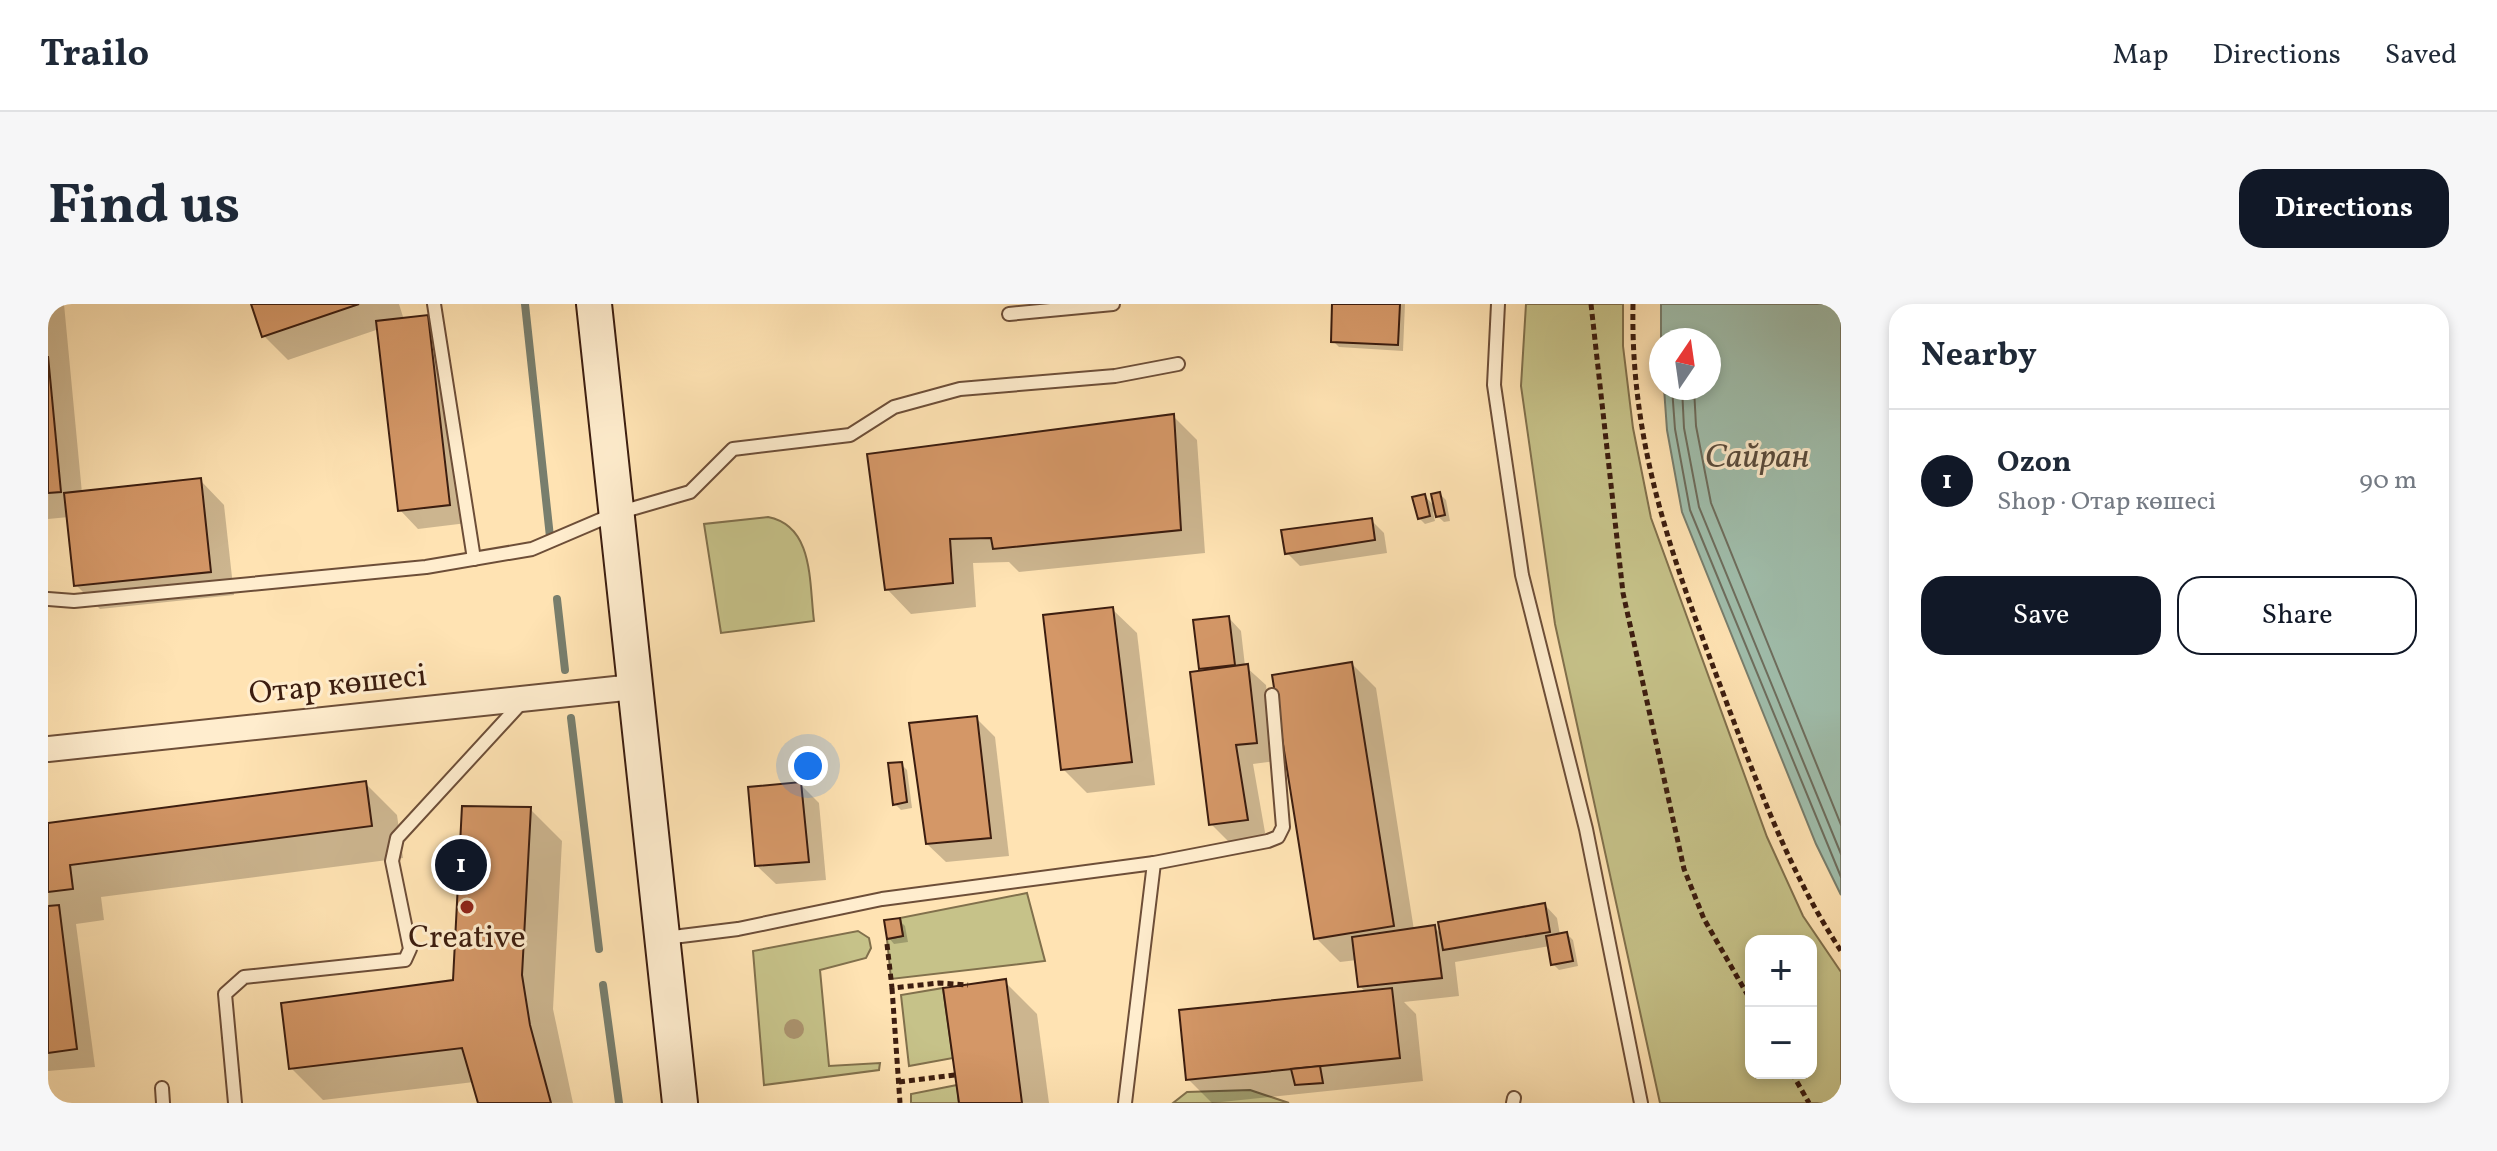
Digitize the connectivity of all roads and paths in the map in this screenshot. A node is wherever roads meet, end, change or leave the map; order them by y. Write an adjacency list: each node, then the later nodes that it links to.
1 (434, 304): 10 (lane)
2 (594, 304): 9 (main road)
3 (1113, 304): 7 (lane)
4 (1498, 304): 32 (lane)
5 (1591, 304): 22 (path)
6 (1633, 304): 19 (path)
7 (1009, 314)
8 (1178, 364): 9 (lane)
9 (614, 514): 10 (lane); 12 (main road)
10 (474, 559): 11 (lane)
11 (48, 599)
12 (634, 687): 14 (street, Отар көшесі); 17 (main road)
13 (1272, 695): 16 (lane)
14 (525, 699): 15 (street, Отар көшесі); 28 (lane)
15 (48, 749)
16 (1154, 863): 17 (lane); 31 (lane)
17 (662, 938): 29 (main road)
18 (887, 944): 21 (path)
19 (1841, 951)
20 (968, 985): 21 (path)
21 (892, 988): 25 (path)
22 (1745, 991)
23 (955, 1075): 25 (path)
24 (1795, 1079): 33 (path)
25 (899, 1082): 30 (path)
26 (162, 1088): 27 (lane)
27 (163, 1103)
28 (235, 1103)
29 (680, 1103)
30 (900, 1103)
31 (1125, 1103)
32 (1641, 1103)
33 (1809, 1103)

